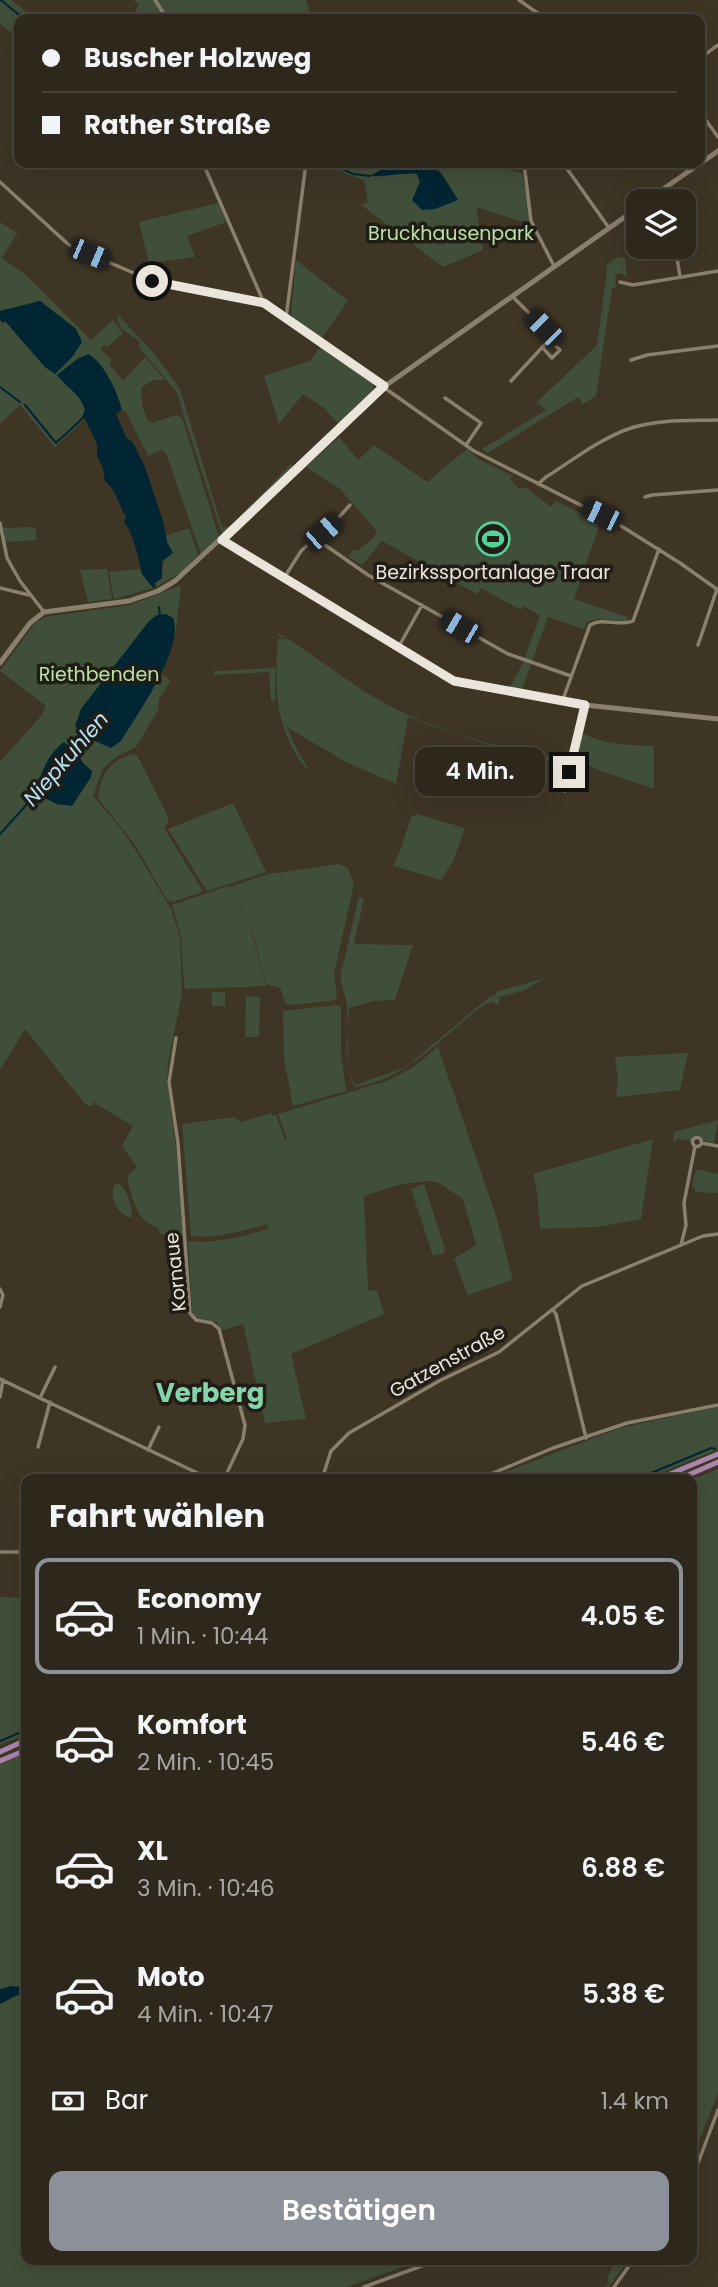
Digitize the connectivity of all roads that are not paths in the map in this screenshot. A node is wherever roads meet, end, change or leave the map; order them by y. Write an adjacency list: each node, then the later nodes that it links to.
1 (519, 0): 2 (street)
2 (539, 14)
3 (705, 119): 4 (street)
4 (718, 137)
5 (205, 168): 20 (street)
6 (305, 168): 21 (street)
7 (525, 168): 15 (street)
8 (567, 168): 13 (street)
9 (694, 168): 11 (main road)
10 (0, 182): 20 (street)
11 (665, 189)
12 (626, 216): 13 (main road)
13 (609, 228): 15 (main road)
14 (678, 259): 17 (street)
15 (554, 267): 19 (main road)
16 (718, 271): 17 (street)
17 (680, 277): 18 (street)
18 (620, 282)
19 (512, 296): 22 (street); 27 (main road)
20 (264, 303): 21 (street)
21 (286, 318): 27 (street)
22 (549, 340): 24 (street); 24 (street)
23 (718, 346): 25 (street)
24 (542, 347): 26 (street)
25 (631, 360)
26 (511, 381)
27 (384, 386): 30 (street); 37 (main road)
28 (445, 398): 30 (street)
29 (718, 420): 31 (street)
30 (466, 445): 31 (street)
31 (538, 484): 38 (street)
32 (718, 490): 33 (street)
33 (645, 497)
34 (350, 505): 36 (street)
35 (0, 523): 42 (street)
36 (315, 538): 39 (street); 43 (street)
37 (222, 540): 39 (main road); 44 (main road)
38 (659, 550): 41 (street); 48 (street)
39 (284, 578): 46 (main road)
40 (0, 588): 42 (street)
41 (718, 590): 45 (street)
42 (31, 595): 44 (street)
43 (422, 606): 46 (street); 48 (street)
44 (44, 612): 47 (main road)
45 (698, 645)
46 (398, 648): 49 (main road)
47 (0, 663)
48 (571, 676): 49 (street)
49 (562, 702): 50 (main road)
50 (585, 705): 51 (main road); 52 (street)
51 (718, 719)
52 (565, 791)
53 (176, 1038): 75 (street, Kornaue)
54 (701, 1143): 55 (street); 55 (street); 56 (street)
55 (695, 1146): 58 (street)
56 (718, 1146)
57 (718, 1234): 58 (street, Gatzenstraße)
58 (681, 1245): 61 (street, Gatzenstraße)
59 (0, 1289): 60 (street)
60 (0, 1307)
61 (553, 1310): 69 (street); 76 (street, Gatzenstraße)
62 (55, 1367): 65 (street)
63 (2, 1380): 64 (street); 65 (street)
64 (0, 1397)
65 (40, 1398): 66 (street)
66 (50, 1402): 70 (street); 71 (street)
67 (718, 1405): 69 (street)
68 (159, 1427): 71 (street)
69 (586, 1438): 77 (street)
70 (38, 1447)
71 (148, 1450): 74 (street)
72 (718, 1454): 78 (main road)
73 (718, 1462): 79 (main road)
74 (199, 1474)
75 (226, 1474)
76 (323, 1474)
77 (491, 1474)
78 (670, 1474)
79 (690, 1474)
80 (0, 1552): 81 (street)
81 (21, 1552)
82 (21, 1742): 83 (main road)
83 (0, 1752)
84 (21, 1752): 85 (main road)
85 (0, 1761)
86 (718, 2110): 87 (street)
87 (697, 2161)
88 (424, 2265): 90 (street)
89 (630, 2265): 91 (street)
90 (364, 2287)
91 (614, 2287)

